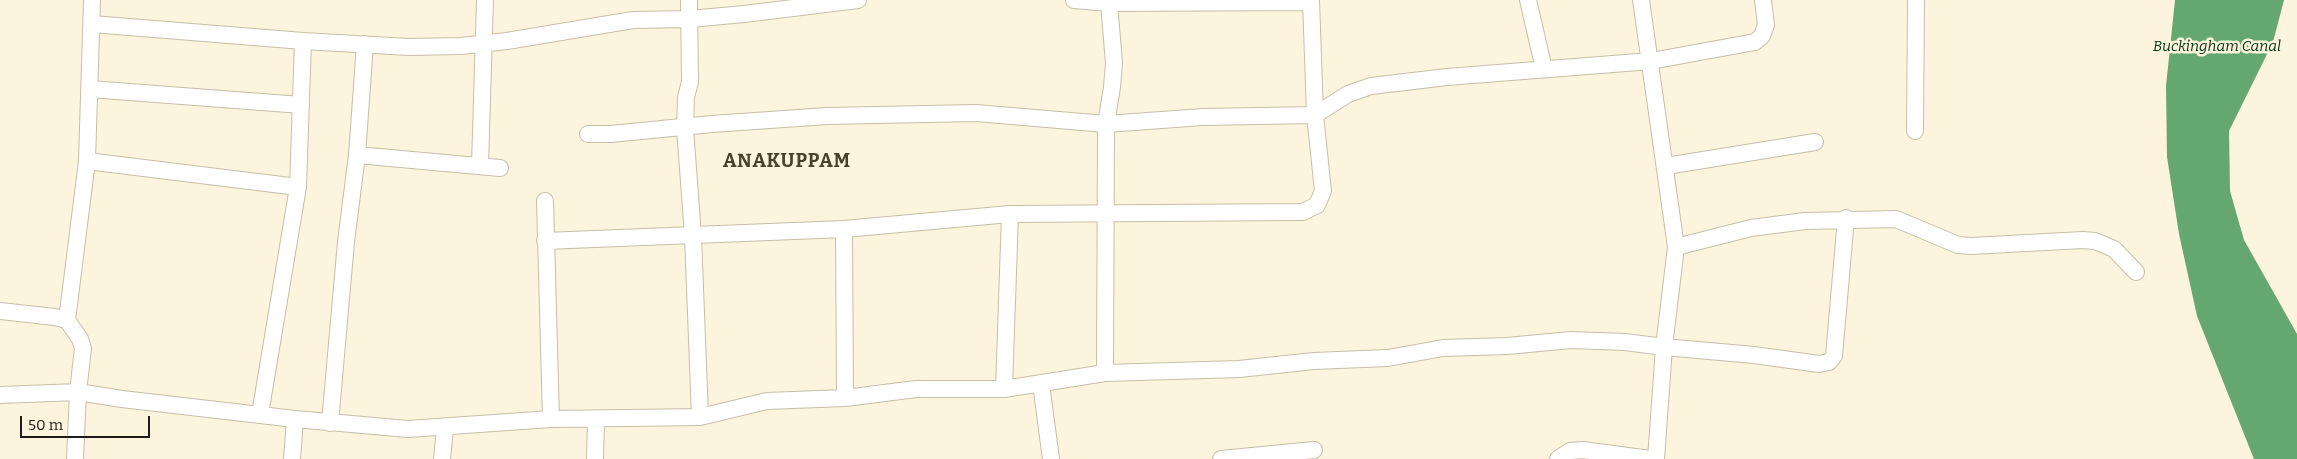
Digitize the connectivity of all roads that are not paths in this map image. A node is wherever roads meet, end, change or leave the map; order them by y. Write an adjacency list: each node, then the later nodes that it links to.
1 (92, 0): 14 (street)
2 (485, 0): 17 (street)
3 (689, 0): 13 (street)
4 (858, 0): 12 (street)
5 (1074, 0): 11 (street)
6 (1528, 0): 19 (street)
7 (1641, 0): 18 (street)
8 (1763, 0): 18 (street)
9 (1916, 0): 25 (street)
10 (1310, 1): 11 (street); 22 (street)
11 (1108, 3): 23 (street)
12 (744, 7): 13 (street)
13 (690, 19): 17 (street); 24 (street)
14 (92, 24): 15 (street); 20 (street)
15 (303, 41): 16 (street); 21 (street)
16 (365, 44): 17 (street); 28 (street)
17 (485, 44): 30 (street)
18 (1651, 61): 19 (street); 31 (street)
19 (1544, 69): 22 (street)
20 (90, 89): 21 (street); 29 (street)
21 (301, 105): 33 (street)
22 (1315, 115): 23 (street); 36 (street)
23 (1106, 124): 24 (street); 36 (street)
24 (685, 128): 26 (street); 39 (street)
25 (1915, 131)
26 (588, 134)
27 (1815, 142): 31 (street)
28 (357, 155): 30 (street); 57 (street)
29 (87, 161): 33 (street); 44 (street)
30 (480, 165): 32 (street)
31 (1666, 166): 41 (street)
32 (500, 168)
33 (298, 187): 52 (street)
34 (545, 201): 40 (street)
35 (1010, 214): 36 (street); 38 (street); 48 (street)
36 (1106, 214): 46 (street)
37 (1846, 218): 41 (street); 42 (street); 45 (street)
38 (844, 229): 39 (street); 51 (street)
39 (693, 236): 40 (street); 53 (street)
40 (545, 241): 55 (street)
41 (1676, 247): 45 (street)
42 (2136, 272)
43 (0, 311): 44 (street)
44 (67, 320): 49 (street)
45 (1664, 347): 46 (street); 68 (street)
46 (1105, 374): 47 (street)
47 (1041, 384): 48 (street); 64 (street)
48 (1004, 389): 51 (street)
49 (78, 392): 50 (street); 52 (street); 60 (street)
50 (0, 394)
51 (845, 398): 53 (street)
52 (260, 414): 54 (street)
53 (700, 416): 56 (street)
54 (295, 419): 57 (street); 61 (street)
55 (551, 419): 56 (street); 58 (street)
56 (596, 419): 63 (street)
57 (330, 423): 58 (street)
58 (445, 428): 62 (street)
59 (1314, 450): 65 (street)
60 (76, 459)
61 (292, 459)
62 (442, 459)
63 (595, 459)
64 (1051, 459)
65 (1221, 459)
66 (1558, 459): 67 (street)
67 (1650, 459)
68 (1656, 459)

